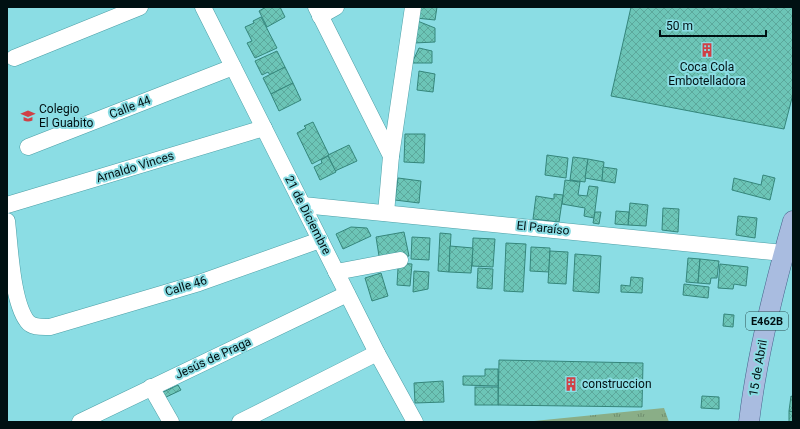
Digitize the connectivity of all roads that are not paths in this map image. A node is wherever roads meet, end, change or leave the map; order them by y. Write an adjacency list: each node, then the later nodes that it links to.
1 (140, 7): 6 (street)
2 (203, 7): 7 (street, 21 de Diciembre)
3 (336, 7): 5 (street)
4 (412, 7): 10 (street)
5 (318, 11): 10 (street)
6 (14, 58)
7 (233, 66): 8 (street, 21 de Diciembre); 9 (street, Calle 44)
8 (264, 128): 11 (street, Arnaldo Vinces); 12 (street, 21 de Diciembre)
9 (28, 147)
10 (391, 156): 13 (street)
11 (7, 205)
12 (303, 205): 13 (street, El Paraíso); 16 (street, 21 de Diciembre)
13 (386, 213): 17 (street, El Paraíso)
14 (7, 221): 16 (street, Calle 46)
15 (793, 221): 17 (main road, 15 de Abril / E462B)
16 (320, 240): 19 (street, 21 de Diciembre)
17 (788, 253): 27 (main road, 15 de Abril / E462B)
18 (400, 260): 19 (street)
19 (336, 272): 20 (street, 21 de Diciembre)
20 (347, 294): 21 (street, 21 de Diciembre); 22 (street, Jesús de Praga)
21 (377, 353): 25 (street); 26 (street, 21 de Diciembre)
22 (151, 387): 23 (street, Jesús de Praga); 24 (street)
23 (80, 422)
24 (170, 422)
25 (240, 422)
26 (415, 422)
27 (749, 422)

